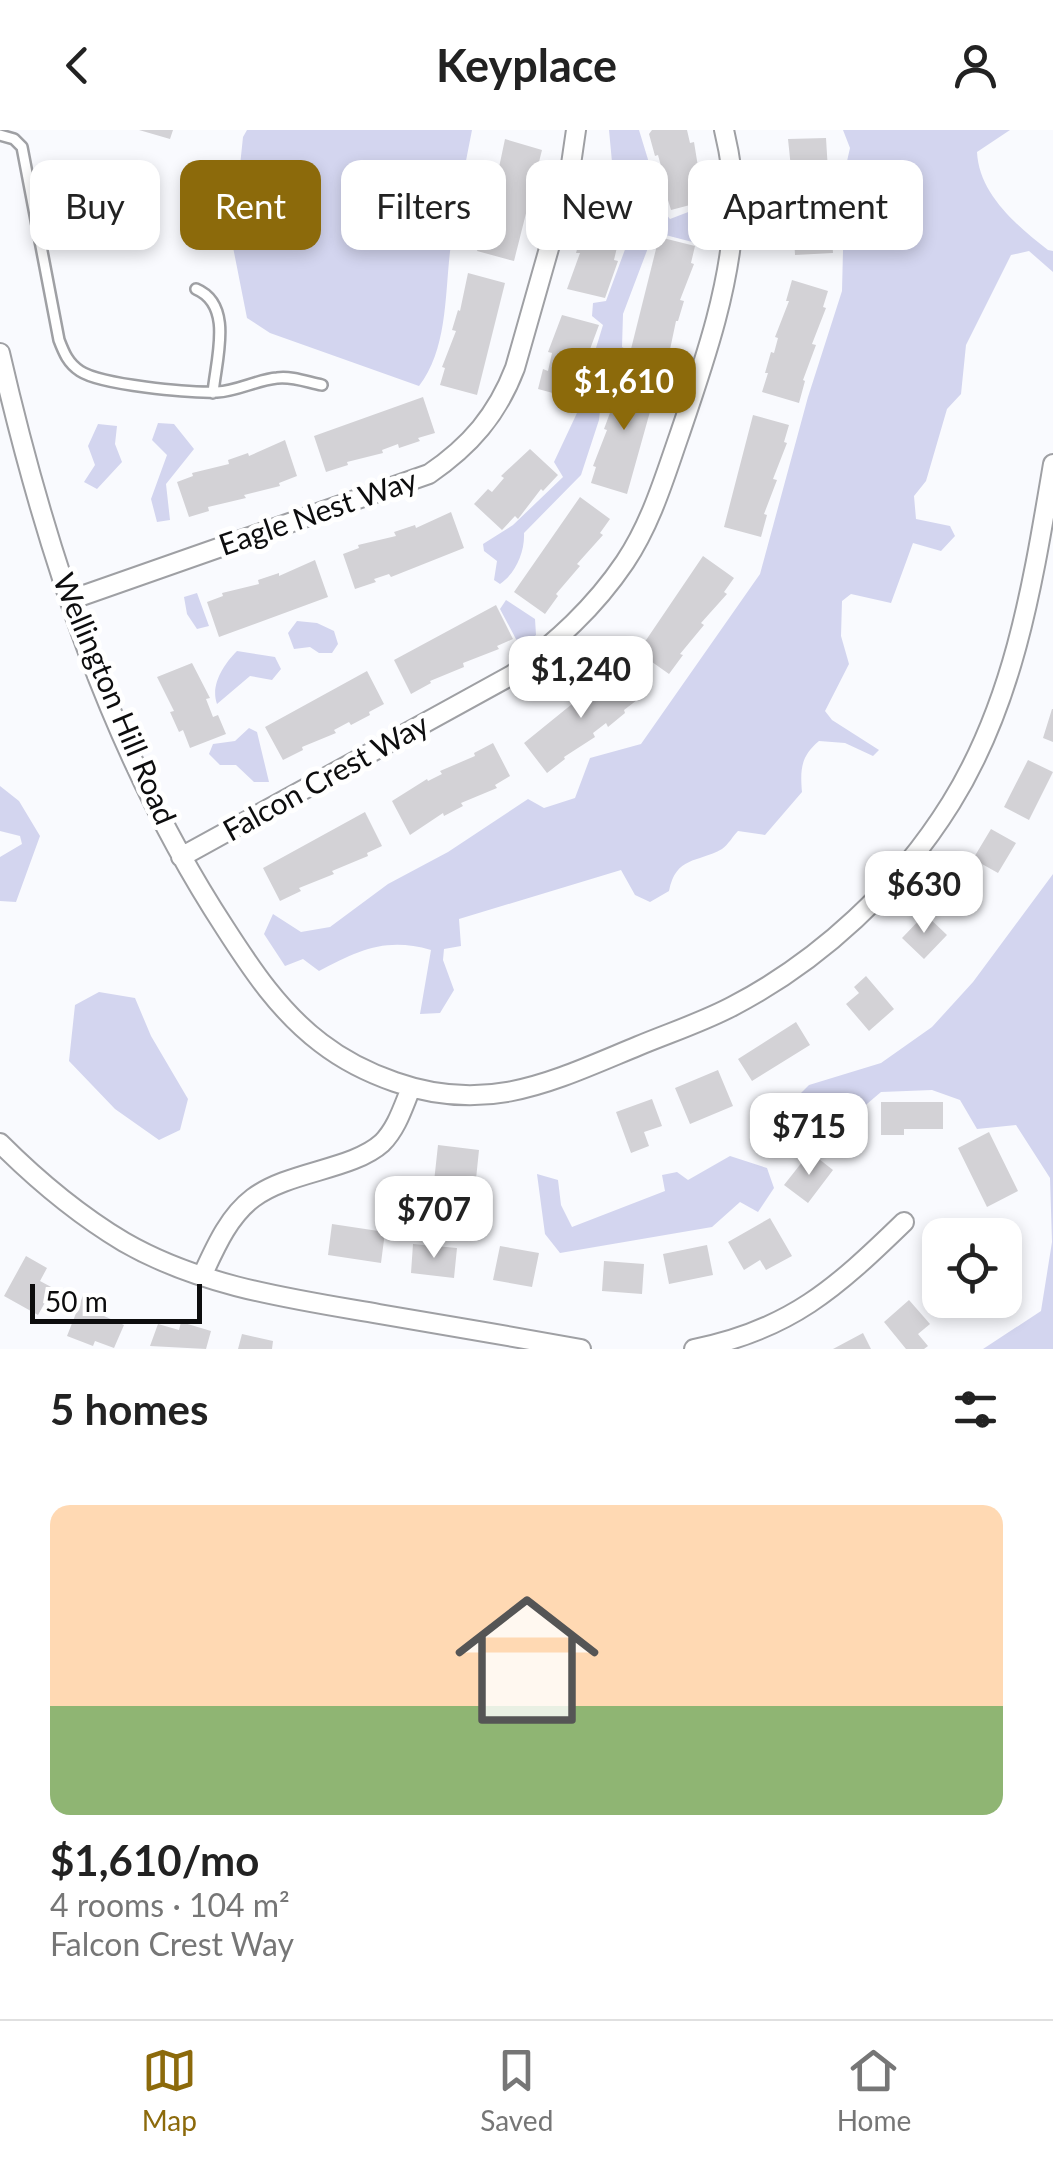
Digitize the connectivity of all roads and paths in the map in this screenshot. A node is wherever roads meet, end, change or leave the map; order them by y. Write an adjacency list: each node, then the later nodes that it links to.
1 (576, 130): 9 (street, Eagle Nest Way)
2 (724, 130): 10 (street, Falcon Crest Way)
3 (0, 135): 7 (lane)
4 (196, 289): 7 (lane)
5 (0, 353): 9 (street, Wellington Hill Road)
6 (322, 385): 7 (lane)
7 (213, 392)
8 (1053, 464): 11 (street, Wellington Hill Road)
9 (70, 600): 10 (street, Wellington Hill Road)
10 (181, 857): 11 (street, Wellington Hill Road)
11 (412, 1088): 14 (street)
12 (0, 1143): 14 (street)
13 (904, 1222): 16 (street)
14 (202, 1276): 15 (street)
15 (581, 1349)
16 (694, 1349)

